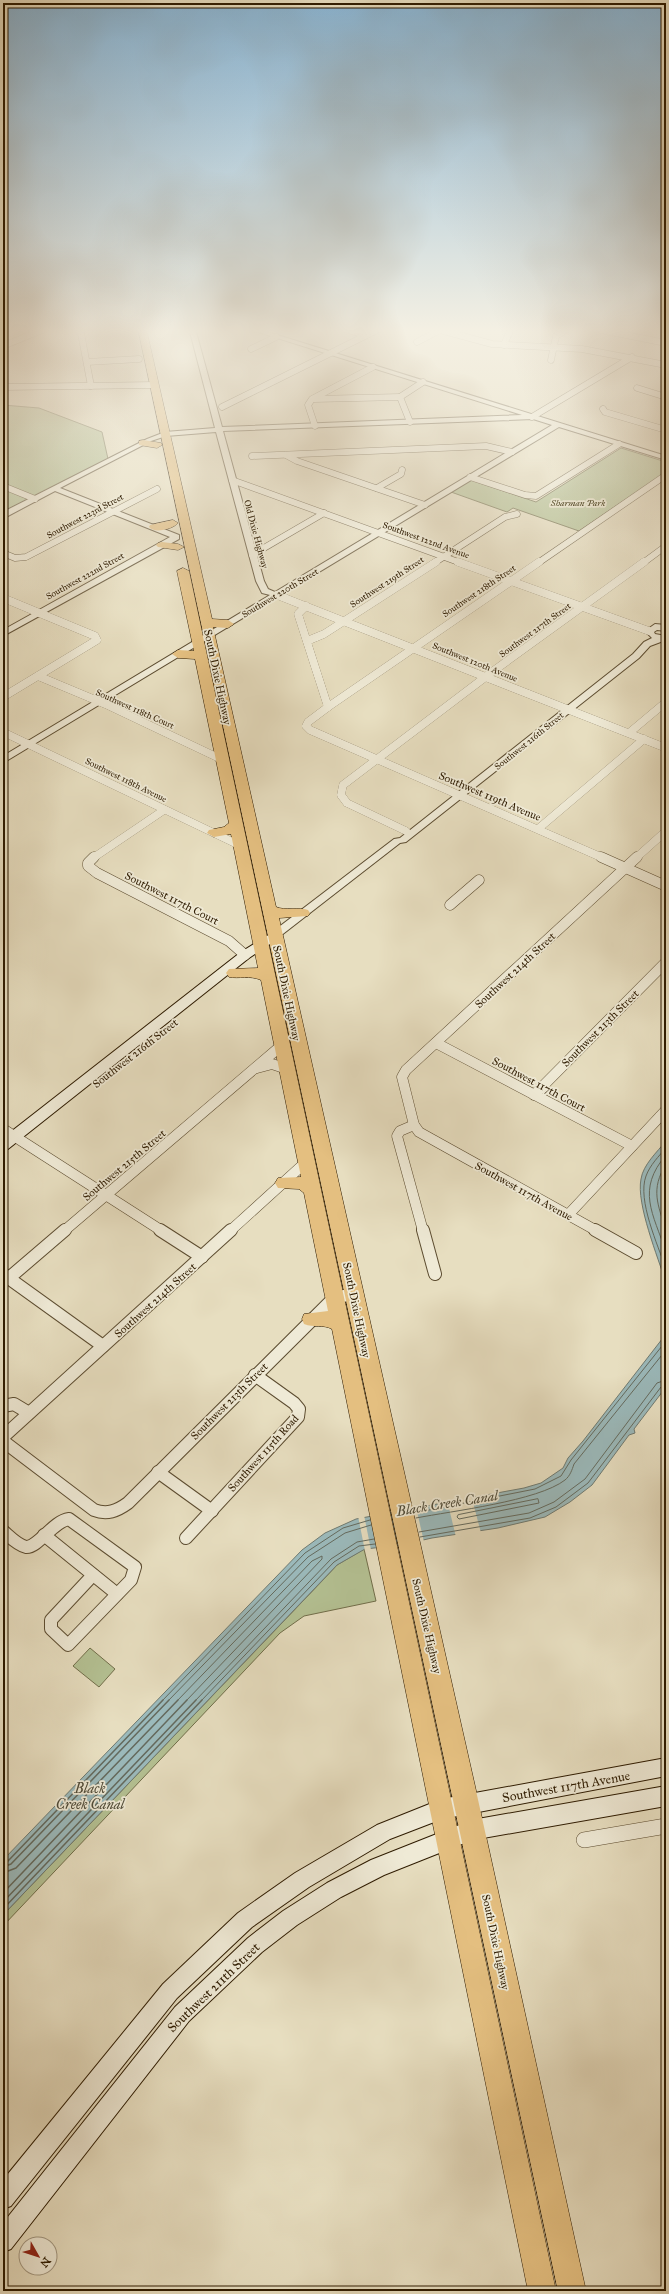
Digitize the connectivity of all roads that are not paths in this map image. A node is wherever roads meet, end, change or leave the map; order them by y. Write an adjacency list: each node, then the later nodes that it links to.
1 (158, 435): 7 (highway)
2 (159, 435): 7 (highway)
3 (186, 435): 7 (street)
4 (221, 435): 17 (street, Old Dixie Highway)
5 (539, 435): 10 (street, Southwest 220th Street)
6 (591, 435): 9 (street)
7 (159, 439): 8 (highway); 21 (highway); 31 (highway, South Dixie Highway)
8 (143, 443): 20 (street)
9 (619, 444): 13 (street); 16 (street)
10 (512, 452): 11 (street); 16 (street, Southwest 220th Street)
11 (286, 454): 12 (street); 19 (street)
12 (252, 456)
13 (666, 458)
14 (402, 470): 19 (street)
15 (666, 475): 40 (street, Southwest 218th Street)
16 (470, 477): 23 (street, Southwest 220th Street)
17 (232, 480): 26 (street, Southwest 122nd Avenue); 37 (street, Old Dixie Highway)
18 (3, 486): 22 (street)
19 (377, 488): 23 (street)
20 (55, 489): 22 (street); 25 (street)
21 (162, 491): 25 (street, Southwest 223rd Street)
22 (35, 499): 28 (street)
23 (425, 505): 32 (street, Southwest 220th Street)
24 (170, 511): 29 (highway, South Dixie Highway)
25 (113, 512): 30 (street); 36 (street, Southwest 223rd Street)
26 (324, 513): 32 (street, Southwest 122nd Avenue); 37 (street)
27 (517, 514): 38 (street, Southwest 219th Street)
28 (3, 515)
29 (173, 523): 30 (highway); 33 (highway, South Dixie Highway)
30 (154, 527): 33 (street)
31 (186, 530): 33 (highway); 39 (highway, South Dixie Highway)
32 (380, 532): 38 (street, Southwest 122nd Avenue); 42 (street, Southwest 220th Street)
33 (177, 542): 34 (highway); 39 (highway); 41 (highway, South Dixie Highway)
34 (162, 545): 46 (street, Southwest 222nd Street)
35 (666, 546): 45 (street, Southwest 217th Street)
36 (3, 553)
37 (252, 555): 42 (street, Old Dixie Highway)
38 (445, 556): 40 (street, Southwest 122nd Avenue); 48 (street, Southwest 219th Street)
39 (196, 576): 47 (highway, South Dixie Highway)
40 (512, 581): 45 (street, Southwest 122nd Avenue); 56 (street, Southwest 218th Street)
41 (187, 589): 52 (highway); 55 (highway, South Dixie Highway)
42 (278, 595): 44 (street, Southwest 120th Avenue); 49 (street, Southwest 220th Street)
43 (3, 598): 46 (street)
44 (306, 606): 48 (street, Southwest 120th Avenue); 54 (street)
45 (583, 607): 50 (street, Southwest 122nd Avenue); 60 (street, Southwest 217th Street)
46 (39, 613): 51 (street, Southwest 222nd Street); 59 (street)
47 (206, 621): 49 (highway); 52 (highway, South Dixie Highway)
48 (344, 621): 54 (street, Southwest 219th Street); 56 (street, Southwest 120th Avenue)
49 (228, 624): 52 (street, Southwest 220th Street)
50 (658, 629): 53 (street); 66 (street, Southwest 216th Street)
51 (3, 633)
52 (209, 636): 55 (street, Southwest 220th Street); 61 (highway, South Dixie Highway)
53 (664, 638): 66 (street, Southwest 216th Street)
54 (307, 641): 65 (street)
55 (198, 642): 57 (street, Southwest 220th Street); 58 (highway, South Dixie Highway); 61 (highway)
56 (413, 648): 60 (street, Southwest 120th Avenue); 65 (street, Southwest 218th Street)
57 (178, 654): 58 (highway); 63 (street, Southwest 220th Street)
58 (201, 657): 76 (highway, South Dixie Highway)
59 (38, 676): 62 (street); 63 (street, Southwest 118th Court)
60 (486, 678): 66 (street, Southwest 120th Avenue); 74 (street, Southwest 217th Street)
61 (221, 691): 73 (highway, South Dixie Highway)
62 (3, 696)
63 (98, 702): 71 (street, Southwest 220th Street); 76 (street, Southwest 118th Court)
64 (666, 702): 69 (street)
65 (328, 707): 67 (street, Southwest 218th Street)
66 (565, 708): 69 (street, Southwest 120th Avenue); 77 (street, Southwest 216th Street)
67 (306, 726): 74 (street, Southwest 119th Avenue)
68 (3, 732): 71 (street, Southwest 118th Avenue)
69 (629, 733): 70 (street, Southwest 120th Avenue)
70 (644, 740): 72 (street, Southwest 120th Avenue); 81 (street)
71 (29, 744): 75 (street, Southwest 220th Street); 78 (street, Southwest 118th Avenue)
72 (666, 748)
73 (235, 752): 76 (highway); 79 (highway, South Dixie Highway)
74 (377, 759): 77 (street, Southwest 119th Avenue); 82 (street, Southwest 217th Street)
75 (3, 760)
76 (223, 760): 79 (highway); 80 (highway, South Dixie Highway)
77 (458, 793): 81 (street, Southwest 119th Avenue); 82 (street, Southwest 216th Street); 85 (street, Southwest 216th Street)
78 (164, 810): 84 (street, Southwest 118th Avenue); 95 (street, Southwest 117th Court)
79 (248, 814): 91 (highway, South Dixie Highway)
80 (236, 824): 84 (highway); 86 (highway, South Dixie Highway)
81 (538, 829): 87 (street, Southwest 119th Avenue)
82 (406, 830): 85 (street, Southwest 216th Street)
83 (666, 831): 87 (street, Southwest 214th Street)
84 (214, 833): 86 (street, Southwest 118th Avenue)
85 (397, 841): 92 (street, Southwest 216th Street)
86 (243, 854): 93 (highway); 94 (highway, South Dixie Highway)
87 (626, 868): 89 (street, Southwest 119th Avenue); 100 (street, Southwest 214th Street)
88 (479, 880): 90 (street)
89 (666, 886)
90 (450, 905)
91 (269, 910): 92 (highway); 93 (highway, South Dixie Highway)
92 (303, 913): 93 (street, Southwest 216th Street)
93 (275, 935): 94 (main road, Southwest 216th Street); 99 (highway, South Dixie Highway)
94 (261, 946): 95 (main road, Southwest 216th Street); 97 (main road, Southwest 216th Street); 98 (highway, South Dixie Highway); 99 (highway)
95 (245, 955): 107 (main road, Southwest 216th Street)
96 (666, 962): 104 (street, Southwest 213th Street)
97 (234, 973): 98 (highway); 107 (main road, Southwest 216th Street)
98 (268, 977): 101 (highway, South Dixie Highway)
99 (298, 1042): 111 (highway, South Dixie Highway)
100 (436, 1043): 104 (street, Southwest 117th Court); 106 (street, Southwest 214th Street)
101 (282, 1045): 102 (highway, South Dixie Highway); 103 (street, Southwest 215th Street)
102 (287, 1069): 103 (street, Southwest 215th Street); 112 (highway, South Dixie Highway)
103 (254, 1070): 115 (street, Southwest 215th Street)
104 (534, 1095): 109 (street, Southwest 117th Court)
105 (666, 1110): 109 (street)
106 (414, 1125): 116 (street, Southwest 117th Avenue); 119 (street)
107 (13, 1135): 108 (main road, Southwest 216th Street); 110 (main road, Southwest 216th Street); 115 (street)
108 (3, 1145)
109 (632, 1146): 116 (street)
110 (3, 1156)
111 (324, 1160): 112 (highway); 121 (highway, South Dixie Highway)
112 (306, 1162): 113 (street, Southwest 214th Street); 114 (highway, South Dixie Highway)
113 (284, 1183): 114 (highway); 118 (street, Southwest 214th Street)
114 (312, 1190): 122 (highway, South Dixie Highway)
115 (108, 1194): 118 (street); 120 (street, Southwest 215th Street)
116 (568, 1215): 117 (street, Southwest 117th Avenue)
117 (636, 1253)
118 (202, 1257): 125 (street, Southwest 214th Street)
119 (435, 1274)
120 (5, 1276): 125 (street)
121 (353, 1294): 122 (street); 140 (highway, South Dixie Highway)
122 (334, 1298): 123 (street, Southwest 213th Street); 124 (highway, South Dixie Highway)
123 (311, 1319): 124 (highway); 126 (street, Southwest 213th Street)
124 (340, 1325): 141 (highway, South Dixie Highway)
125 (103, 1346): 128 (street, Southwest 214th Street)
126 (255, 1375): 131 (street, Southwest 213th Street); 132 (street, Southwest 115th Road)
127 (3, 1406): 128 (street)
128 (29, 1413): 129 (street, Southwest 214th Street)
129 (3, 1437)
130 (3, 1441): 131 (street, Southwest 213th Street)
131 (158, 1472): 132 (street)
132 (212, 1511): 135 (street, Southwest 115th Road)
133 (3, 1531): 134 (street)
134 (44, 1535): 136 (street); 137 (street)
135 (186, 1538)
136 (93, 1575): 137 (street); 137 (street)
137 (117, 1594)
138 (666, 1767): 140 (main road, Southwest 117th Avenue)
139 (666, 1796): 143 (main road)
140 (467, 1803): 141 (main road); 143 (highway, South Dixie Highway)
141 (442, 1809): 144 (highway, South Dixie Highway); 146 (main road)
142 (666, 1826): 145 (street)
143 (472, 1830): 144 (main road, Southwest 211th Street); 149 (highway, South Dixie Highway)
144 (448, 1839): 147 (main road, Southwest 211th Street); 148 (highway, South Dixie Highway)
145 (584, 1840)
146 (3, 2198)
147 (3, 2241)
148 (542, 2291)
149 (572, 2291)

